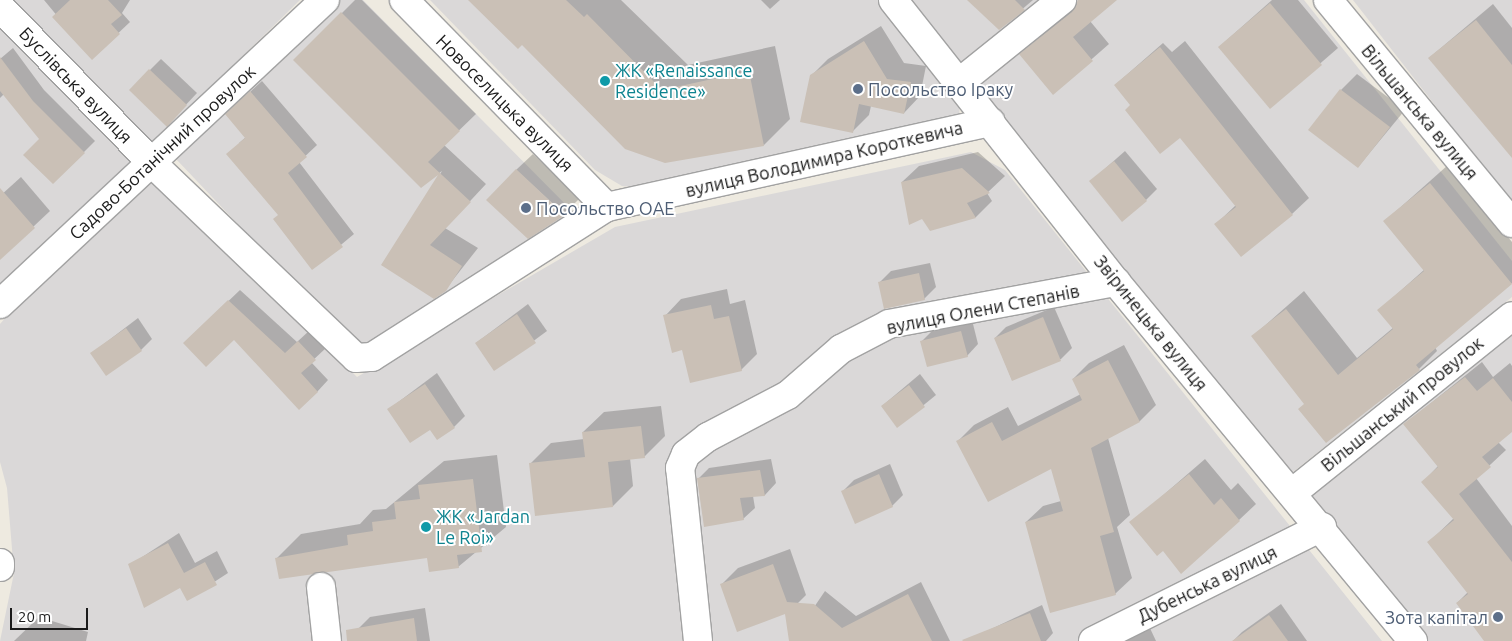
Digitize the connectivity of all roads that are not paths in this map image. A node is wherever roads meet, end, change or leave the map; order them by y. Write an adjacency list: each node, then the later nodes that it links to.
1 (325, 0): 9 (street, Садово-Ботанічний провулок)
2 (404, 0): 10 (street, Новоселицька вулиця)
3 (893, 0): 7 (street, Звіринецька вулиця)
4 (1062, 0): 7 (street)
5 (1328, 0): 11 (street, Вільшанська вулиця)
6 (0, 6): 9 (street, Буслівська вулиця)
7 (960, 82): 8 (street, Звіринецька вулиця)
8 (991, 122): 10 (street, вулиця Володимира Короткевича); 12 (street, Звіринецька вулиця)
9 (152, 163): 10 (street, вулиця Володимира Короткевича); 13 (street, Садово-Ботанічний провулок)
10 (607, 207)
11 (1512, 223)
12 (1116, 282): 15 (street, Звіринецька вулиця); 19 (street, вулиця Олени Степанів)
13 (0, 304)
14 (1512, 316): 15 (street, Вільшанський провулок)
15 (1292, 493): 16 (street, Звіринецька вулиця)
16 (1322, 527): 20 (street, Дубенська вулиця); 21 (street, Звіринецька вулиця)
17 (321, 587): 18 (street)
18 (327, 641)
19 (698, 641)
20 (1093, 641)
21 (1413, 641)

